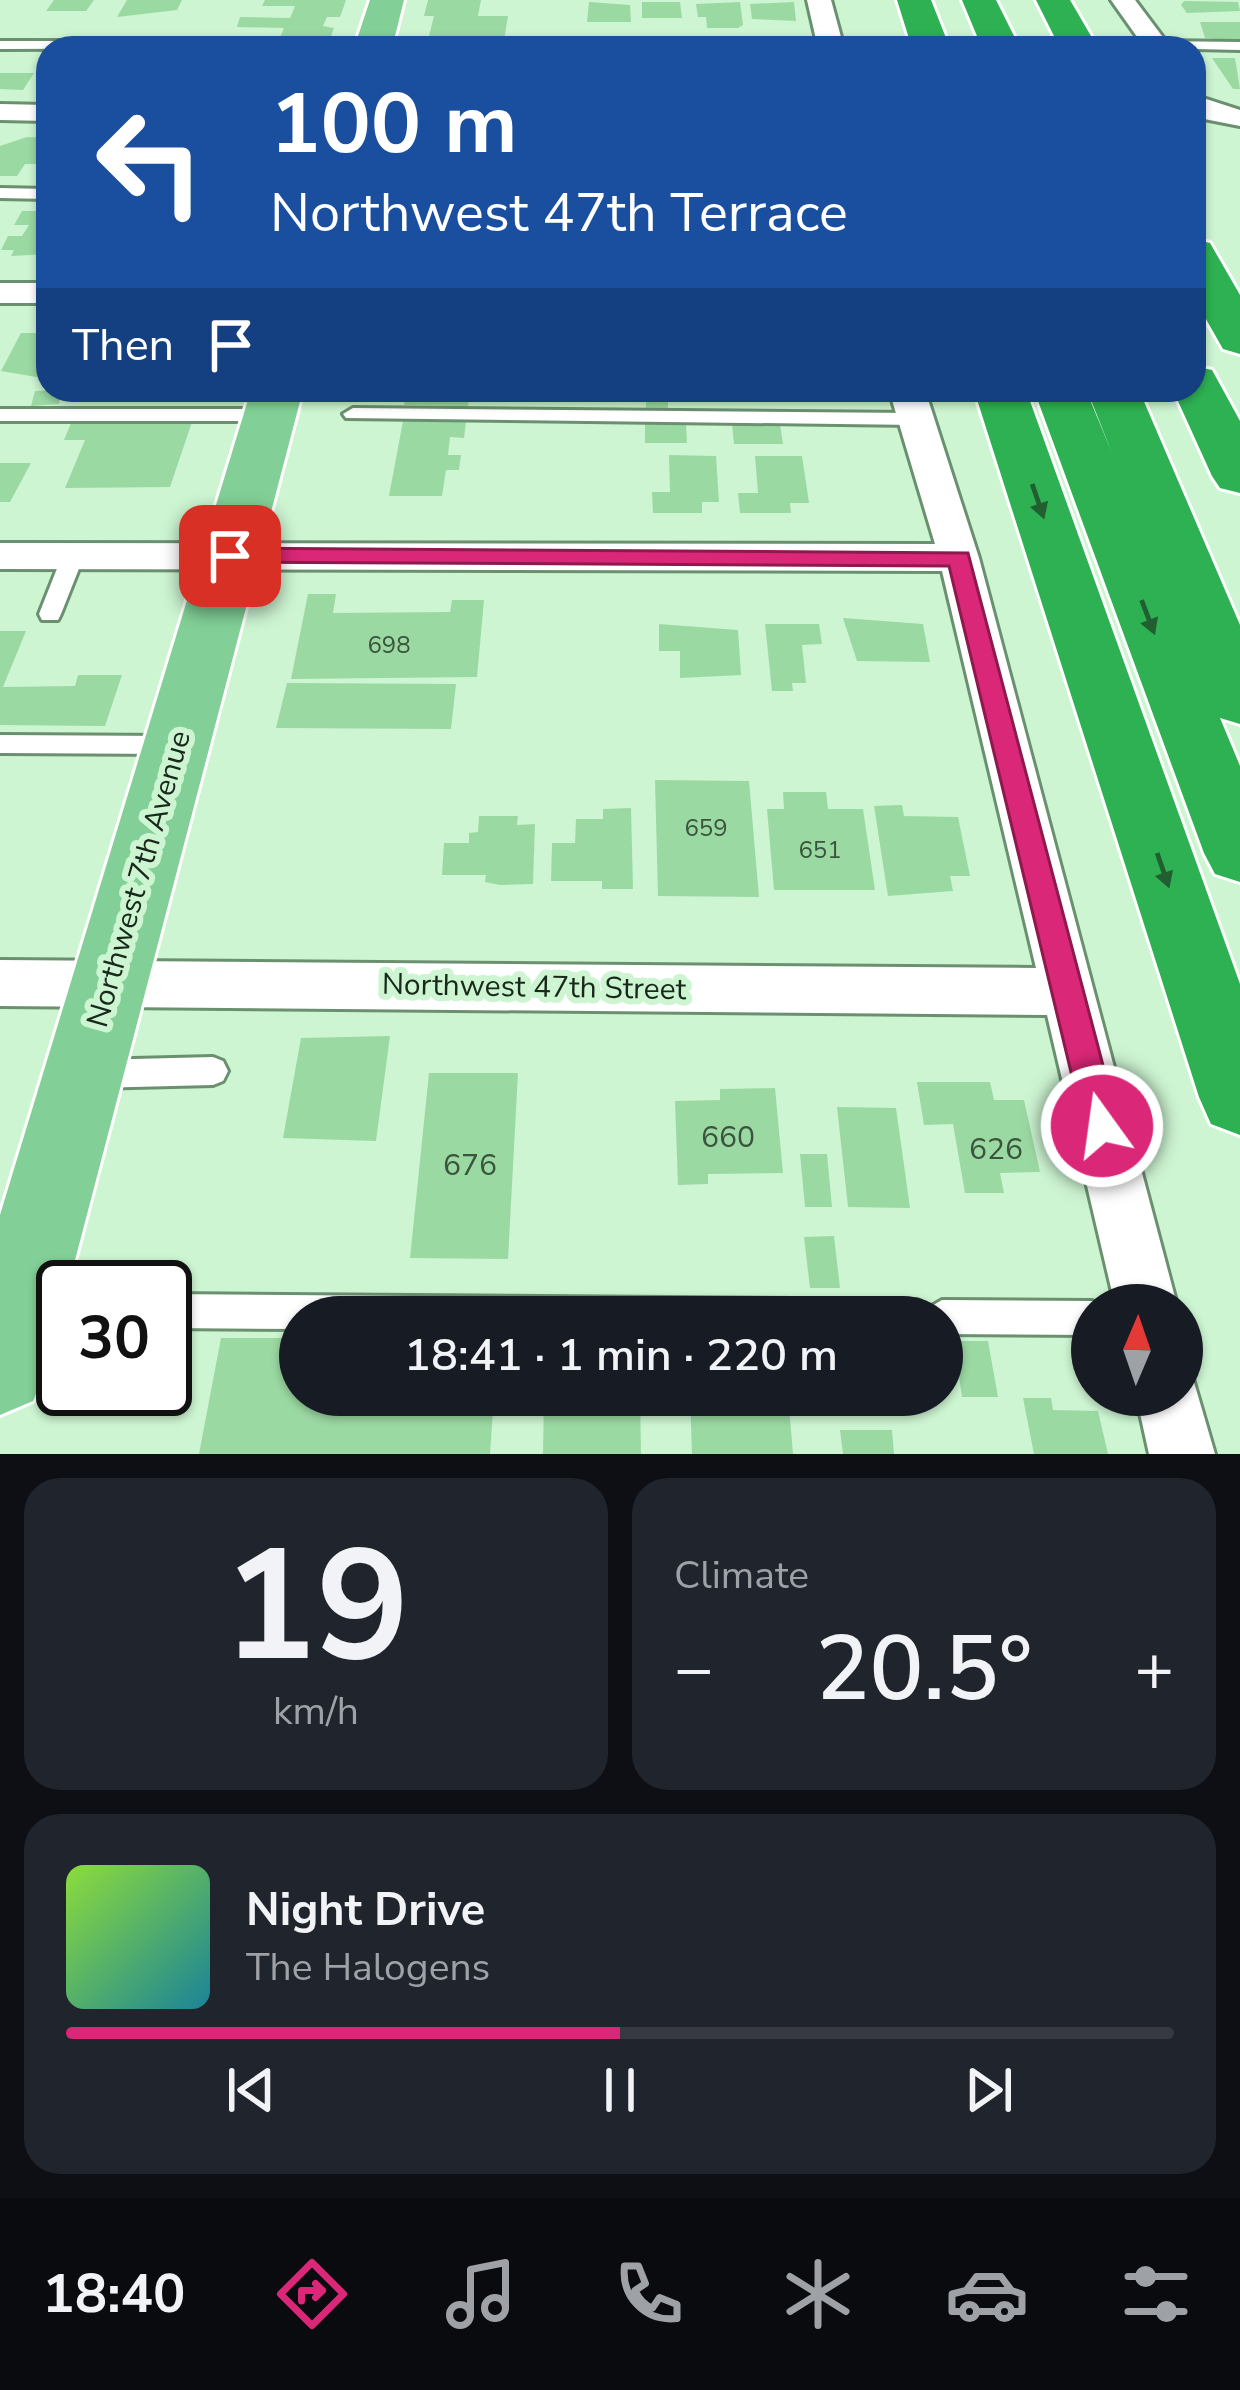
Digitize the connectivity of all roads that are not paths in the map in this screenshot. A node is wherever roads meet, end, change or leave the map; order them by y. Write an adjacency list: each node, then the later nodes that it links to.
1 (387, 0): 9 (main road)
2 (819, 0): 10 (street)
3 (953, 0): 12 (highway)
4 (979, 0): 13 (highway)
5 (1006, 0): 14 (highway)
6 (1053, 0): 15 (highway)
7 (1123, 0): 16 (street)
8 (891, 5): 11 (highway)
9 (376, 36)
10 (828, 36)
11 (920, 36)
12 (968, 36)
13 (996, 36)
14 (1026, 36)
15 (1072, 36)
16 (1150, 36)
17 (0, 45): 18 (lane)
18 (36, 45)
19 (1206, 46): 20 (lane)
20 (1240, 46)
21 (1206, 109): 24 (street)
22 (0, 112): 23 (street)
23 (36, 113)
24 (1240, 118)
25 (0, 194): 26 (lane)
26 (36, 194)
27 (1206, 275): 30 (highway)
28 (0, 293): 29 (street)
29 (36, 293)
30 (1240, 338)
31 (1004, 402): 57 (highway, one-way to 57)
32 (1065, 402): 51 (highway, one-way to 51)
33 (1120, 402): 41 (highway)
34 (1156, 402): 41 (highway)
35 (1204, 402): 40 (highway)
36 (274, 403): 39 (lane); 44 (main road, Northwest 7th Avenue)
37 (911, 405): 38 (lane); 45 (street)
38 (352, 414)
39 (0, 415)
40 (1240, 476)
41 (1194, 534): 46 (highway); 48 (highway)
42 (0, 556): 43 (street)
43 (73, 556): 44 (street); 47 (lane)
44 (230, 556): 45 (street); 50 (main road, Northwest 7th Avenue)
45 (959, 558): 54 (street)
46 (1240, 587)
47 (50, 614)
48 (1240, 700)
49 (0, 743): 50 (lane)
50 (177, 745): 53 (main road, Northwest 7th Avenue)
51 (1240, 853)
52 (0, 983): 53 (street, Northwest 47th Street)
53 (109, 983): 54 (street, Northwest 47th Street); 56 (main road, Northwest 7th Avenue)
54 (1068, 992): 58 (street)
55 (213, 1071): 56 (lane)
56 (85, 1074): 63 (main road, Northwest 7th Avenue)
57 (1240, 1097)
58 (1141, 1284)
59 (192, 1311): 60 (lane)
60 (279, 1312)
61 (963, 1317): 62 (lane)
62 (1071, 1318)
63 (24, 1339)
64 (1173, 1416): 65 (street)
65 (1182, 1454)

